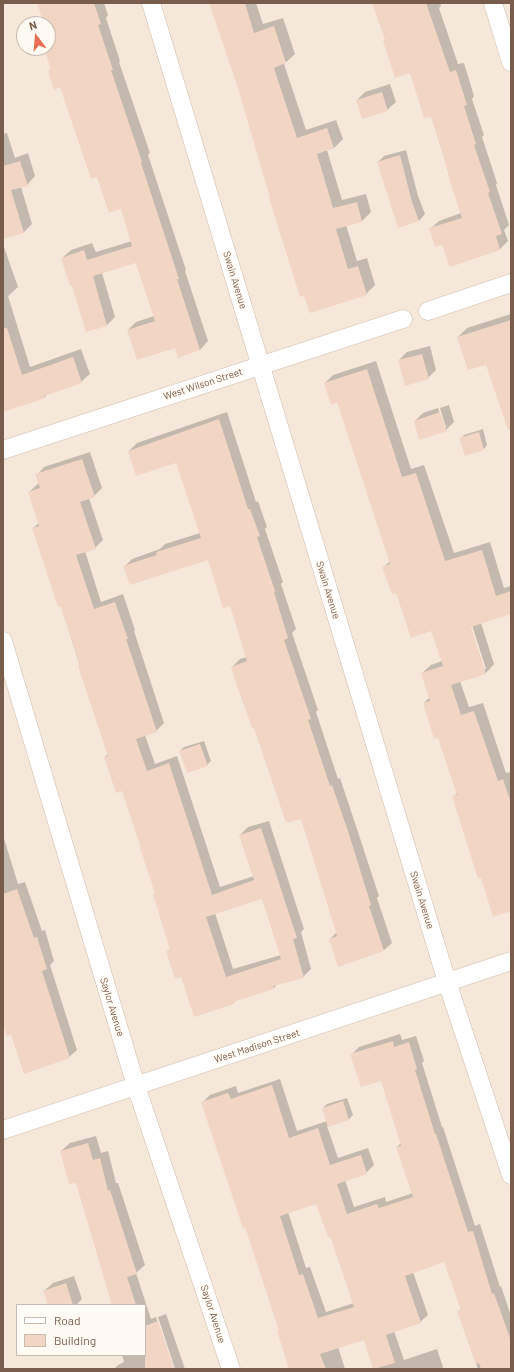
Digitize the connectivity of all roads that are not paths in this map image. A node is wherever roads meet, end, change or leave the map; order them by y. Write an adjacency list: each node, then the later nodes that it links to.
1 (151, 3): 7 (street, Swain Avenue)
2 (493, 3): 3 (street)
3 (511, 62)
4 (511, 283): 5 (street)
5 (428, 311)
6 (403, 319): 7 (street, West Wilson Street)
7 (261, 366): 8 (street, West Wilson Street); 11 (street, Swain Avenue)
8 (3, 450)
9 (3, 641): 12 (street, Saylor Avenue)
10 (511, 961): 11 (street, West Madison Street)
11 (447, 982): 12 (street, West Madison Street); 14 (street, Swain Avenue)
12 (136, 1086): 13 (street, West Madison Street); 15 (street, Saylor Avenue)
13 (3, 1130)
14 (511, 1175)
15 (231, 1369)

